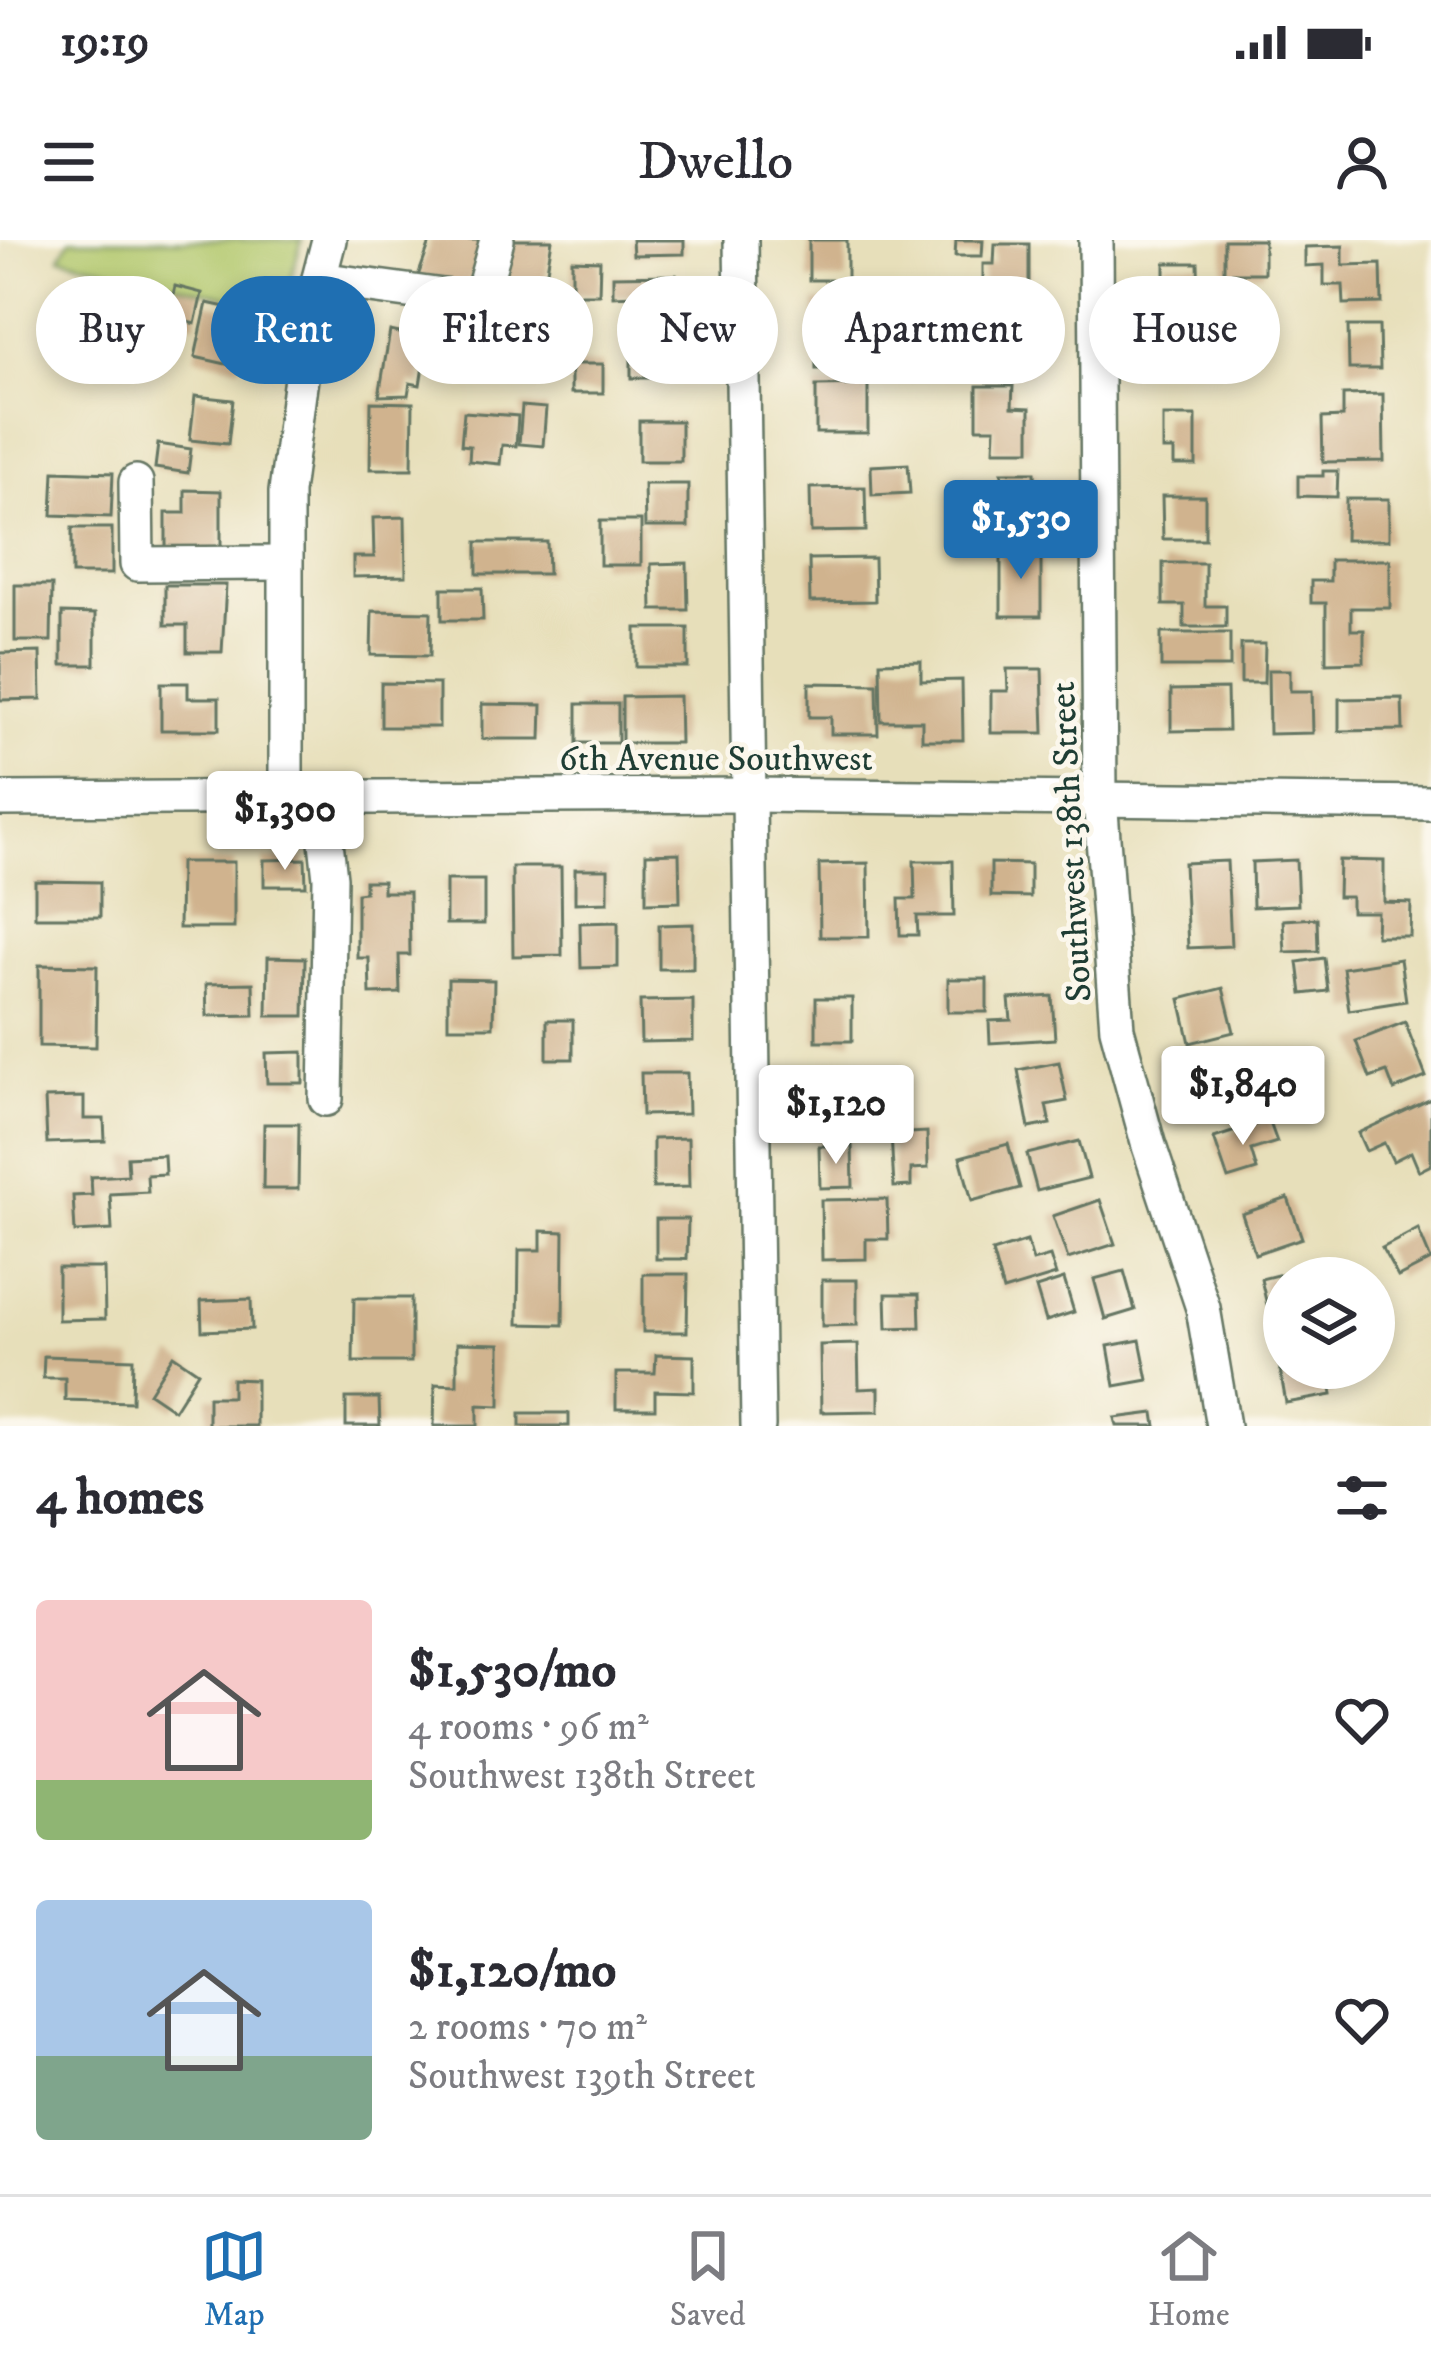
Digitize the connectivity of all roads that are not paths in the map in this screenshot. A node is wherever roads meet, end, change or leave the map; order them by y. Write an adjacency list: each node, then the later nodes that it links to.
1 (329, 240): 5 (street)
2 (497, 240): 6 (street)
3 (740, 240): 10 (street)
4 (1096, 240): 13 (street, Southwest 138th Street)
5 (320, 276)
6 (375, 287)
7 (298, 384): 9 (street)
8 (136, 482): 9 (street)
9 (285, 563): 12 (street)
10 (752, 795): 11 (street, 6th Avenue Southwest); 13 (street, 6th Avenue Southwest); 17 (street)
11 (321, 796): 12 (street, 6th Avenue Southwest); 16 (street)
12 (286, 797): 14 (street, 6th Avenue Southwest)
13 (1100, 797): 15 (street, 6th Avenue Southwest); 18 (street, Southwest 138th Street)
14 (0, 799)
15 (1431, 802)
16 (326, 1099)
17 (758, 1426)
18 (1223, 1426)

